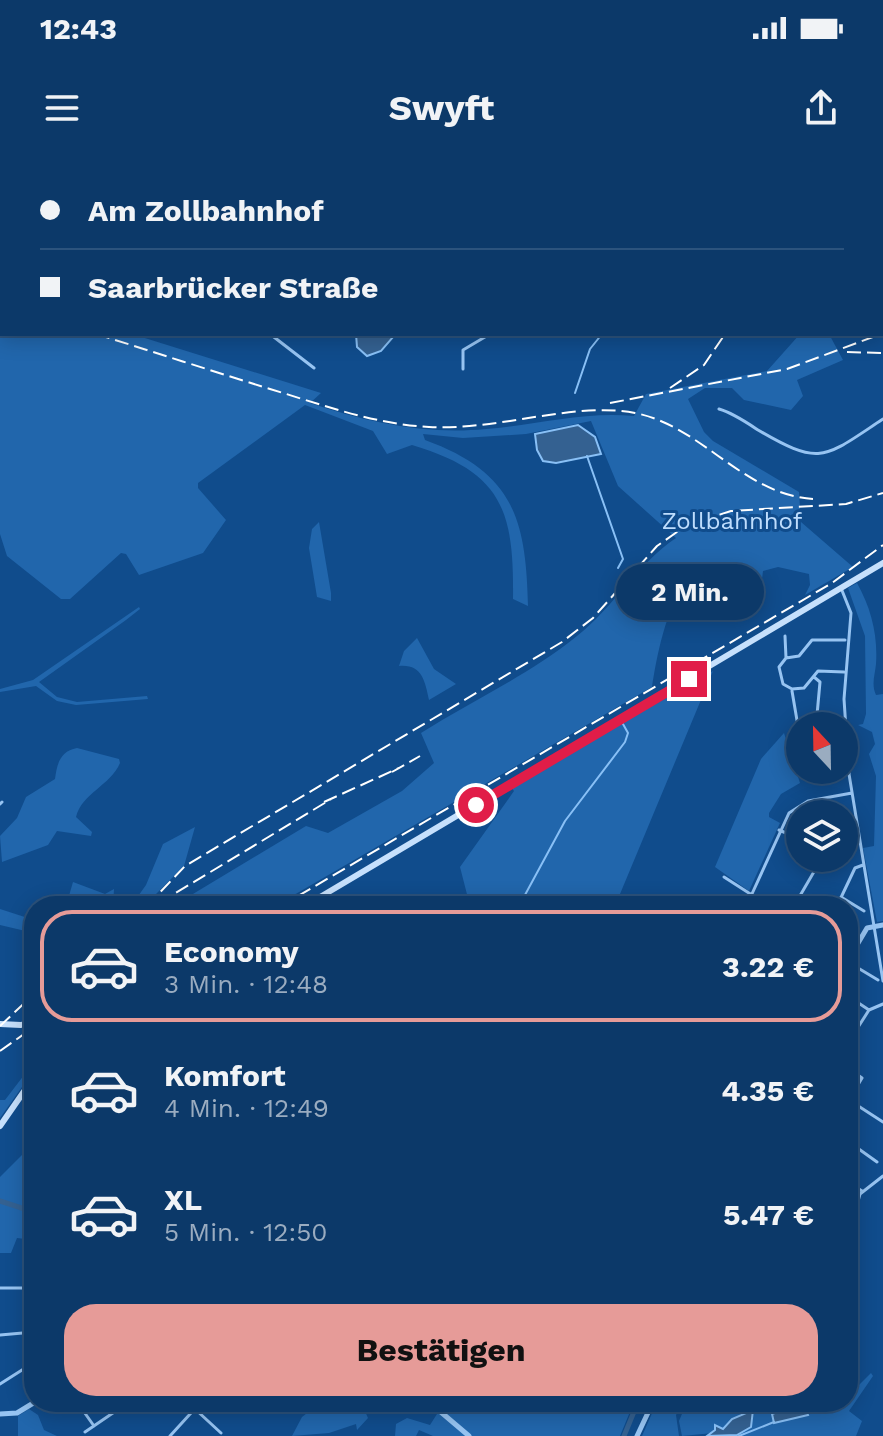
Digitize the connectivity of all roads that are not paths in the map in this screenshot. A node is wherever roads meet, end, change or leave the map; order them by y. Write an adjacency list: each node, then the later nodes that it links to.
1 (273, 336): 4 (street)
2 (281, 336): 4 (street)
3 (481, 336): 6 (street)
4 (278, 340): 5 (street)
5 (314, 368)
6 (463, 369)
7 (719, 409): 8 (street)
8 (883, 419)
9 (883, 563): 10 (main road)
10 (843, 587): 12 (street); 25 (main road)
11 (785, 636): 13 (street)
12 (847, 640): 13 (street); 14 (street)
13 (786, 658): 16 (street)
14 (844, 672): 15 (street); 19 (street)
15 (813, 676): 16 (street); 18 (street)
16 (792, 689): 17 (street)
17 (793, 712)
18 (817, 712)
19 (852, 793): 20 (street); 22 (street)
20 (779, 830): 21 (street); 26 (street)
21 (786, 833)
22 (863, 865): 28 (street); 31 (street)
23 (814, 872): 27 (street)
24 (724, 877): 26 (street)
25 (322, 896)
26 (751, 896)
27 (800, 896)
28 (841, 896)
29 (858, 907): 30 (street)
30 (864, 911)
31 (877, 925): 32 (street); 34 (street)
32 (858, 943)
33 (858, 967): 34 (street)
34 (881, 981)
35 (858, 1003): 37 (street)
36 (883, 1004): 37 (street)
37 (869, 1010): 40 (street)
38 (0, 1024): 39 (main road)
39 (24, 1024)
40 (858, 1027)
41 (24, 1091): 44 (main road)
42 (858, 1106): 43 (street)
43 (883, 1122)
44 (0, 1126)
45 (858, 1148): 46 (street)
46 (877, 1162)
47 (883, 1176): 49 (street)
48 (858, 1188): 49 (street)
49 (862, 1191): 50 (street)
50 (858, 1203)
51 (0, 1288): 52 (street)
52 (24, 1288)
53 (24, 1333): 54 (street)
54 (0, 1335)
55 (24, 1368): 56 (street)
56 (0, 1384)
57 (24, 1409): 64 (street)
58 (84, 1412): 65 (street)
59 (114, 1412): 65 (street)
60 (192, 1412): 68 (street)
61 (198, 1412): 67 (street)
62 (441, 1412): 69 (street)
63 (649, 1412): 70 (street)
64 (0, 1414)
65 (94, 1426): 66 (street)
66 (85, 1432)
67 (221, 1433)
68 (170, 1436)
69 (469, 1436)
70 (637, 1436)

